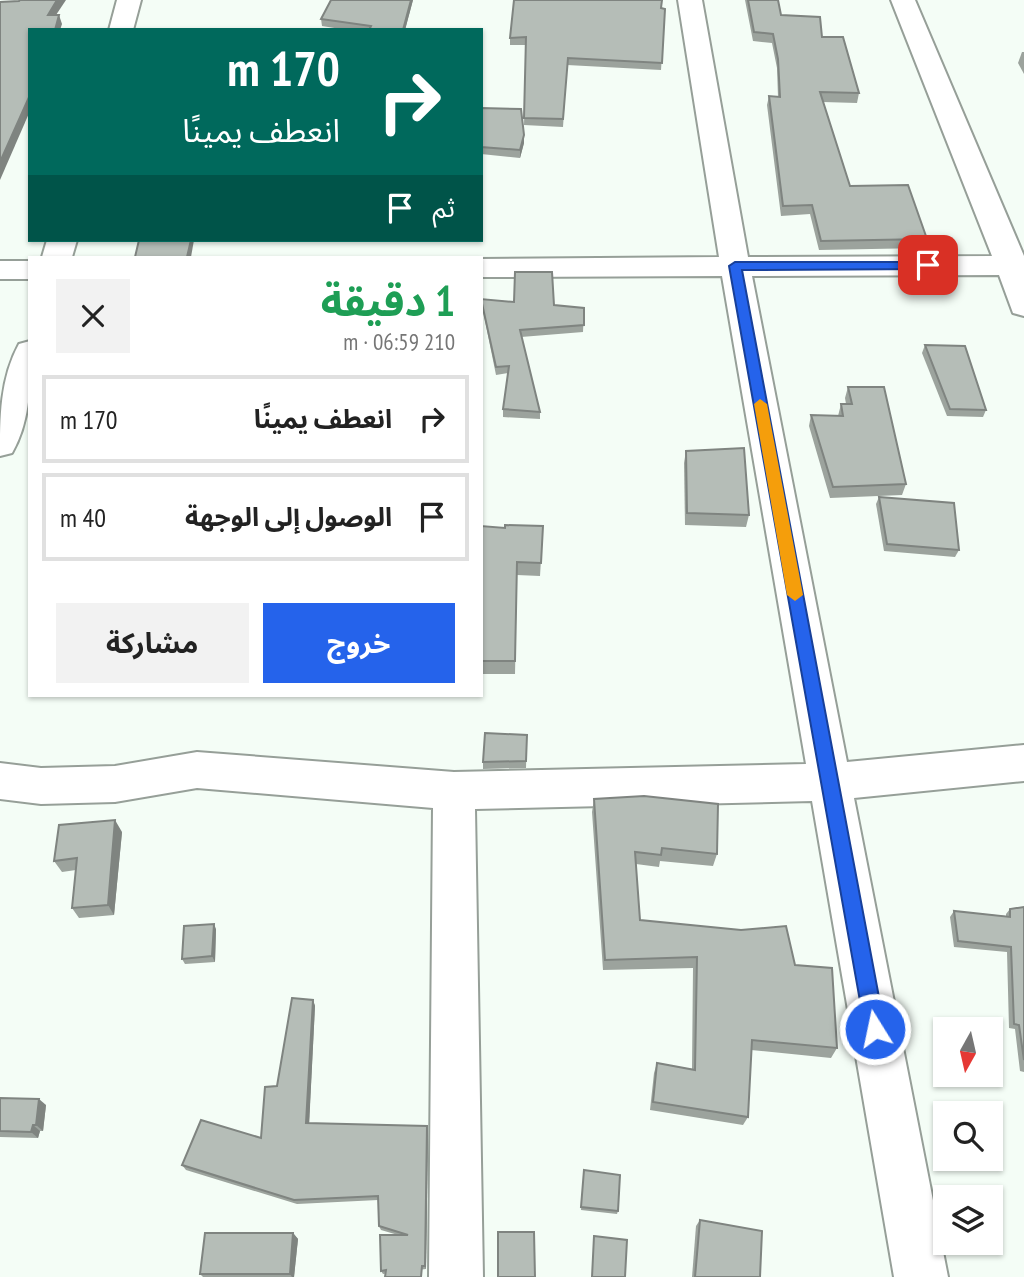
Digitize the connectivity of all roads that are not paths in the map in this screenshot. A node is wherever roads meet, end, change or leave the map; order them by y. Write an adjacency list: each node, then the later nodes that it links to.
1 (129, 0): 4 (street)
2 (690, 0): 6 (street)
3 (903, 0): 5 (street)
4 (122, 28)
5 (1017, 265): 6 (street); 10 (street)
6 (735, 266): 7 (street); 15 (street)
7 (483, 268)
8 (0, 270): 9 (street)
9 (28, 270)
10 (1024, 306)
11 (28, 358): 12 (street)
12 (0, 444)
13 (1024, 763): 15 (street)
14 (0, 781): 16 (street)
15 (830, 782): 16 (street); 18 (street)
16 (454, 791): 17 (street)
17 (456, 1277)
18 (920, 1277)

